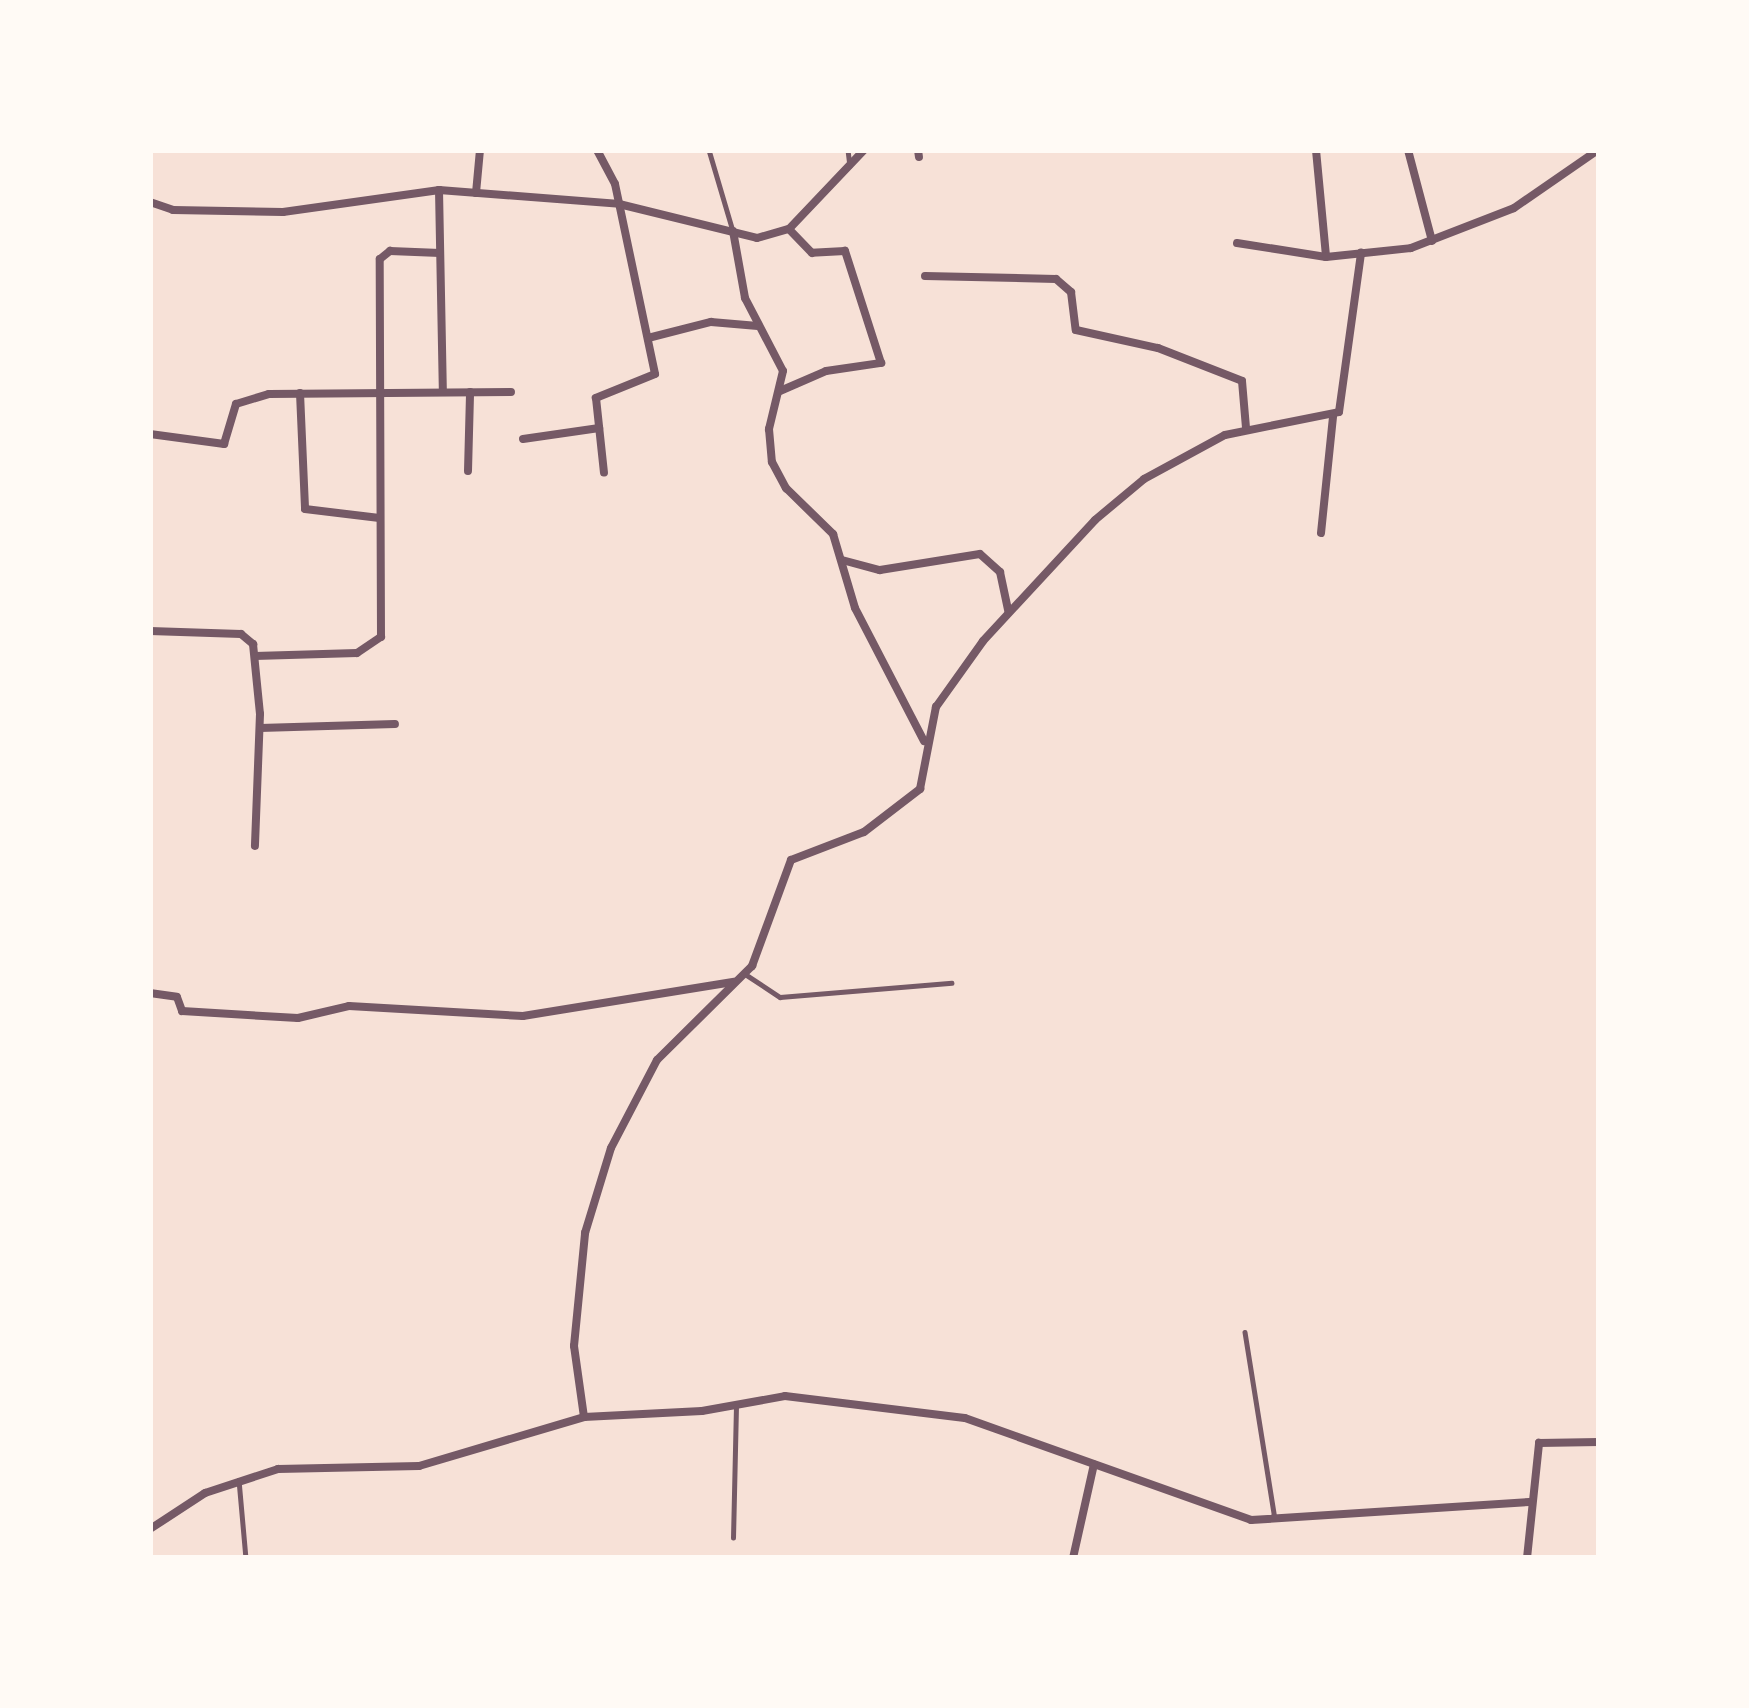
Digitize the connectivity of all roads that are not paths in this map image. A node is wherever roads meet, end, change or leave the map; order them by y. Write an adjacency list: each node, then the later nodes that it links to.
1 (480, 150): 11 (street)
2 (597, 150): 13 (street)
3 (710, 150): 15 (lane)
4 (848, 150): 9 (lane)
5 (863, 150): 9 (street)
6 (1316, 150): 20 (street)
7 (1408, 150): 16 (street)
8 (1598, 150): 16 (street)
9 (850, 166): 14 (street)
10 (439, 190): 11 (street); 12 (street); 18 (street)
11 (476, 193): 13 (street)
12 (150, 202)
13 (619, 204): 15 (street); 23 (street)
14 (789, 229): 15 (street); 24 (street)
15 (733, 231): 22 (street)
16 (1432, 241): 19 (street)
17 (1237, 243): 20 (street)
18 (440, 253): 28 (street); 29 (street)
19 (1361, 253): 20 (street); 30 (street)
20 (1326, 257)
21 (926, 276): 32 (street)
22 (760, 326): 23 (street); 24 (street)
23 (648, 338): 31 (street)
24 (780, 391): 39 (street)
25 (470, 392): 26 (street); 29 (street); 35 (street)
26 (511, 392)
27 (300, 393): 28 (street); 33 (street); 37 (street)
28 (375, 393): 29 (street); 37 (street)
29 (443, 393)
30 (1334, 417): 32 (street); 38 (street)
31 (599, 428): 34 (street); 36 (street)
32 (1246, 428): 40 (street)
33 (150, 434)
34 (523, 439)
35 (468, 471)
36 (604, 473)
37 (379, 518): 42 (street)
38 (1321, 533)
39 (842, 560): 40 (street); 45 (street)
40 (1009, 613): 45 (street)
41 (150, 631): 42 (street)
42 (255, 656): 44 (street)
43 (395, 724): 44 (street)
44 (260, 728): 46 (street)
45 (925, 742): 47 (street)
46 (255, 846)
47 (746, 974): 48 (street); 49 (lane)
48 (735, 982): 50 (street); 53 (street)
49 (951, 983)
50 (150, 993)
51 (1246, 1332): 58 (lane)
52 (736, 1407): 53 (street); 55 (street); 60 (lane)
53 (584, 1417): 56 (street)
54 (1599, 1442): 57 (street)
55 (1094, 1464): 58 (street); 62 (street)
56 (239, 1479): 59 (street); 61 (lane)
57 (1529, 1502): 58 (street); 63 (street)
58 (1275, 1519)
59 (150, 1529)
60 (733, 1538)
61 (246, 1558)
62 (1072, 1558)
63 (1527, 1558)

